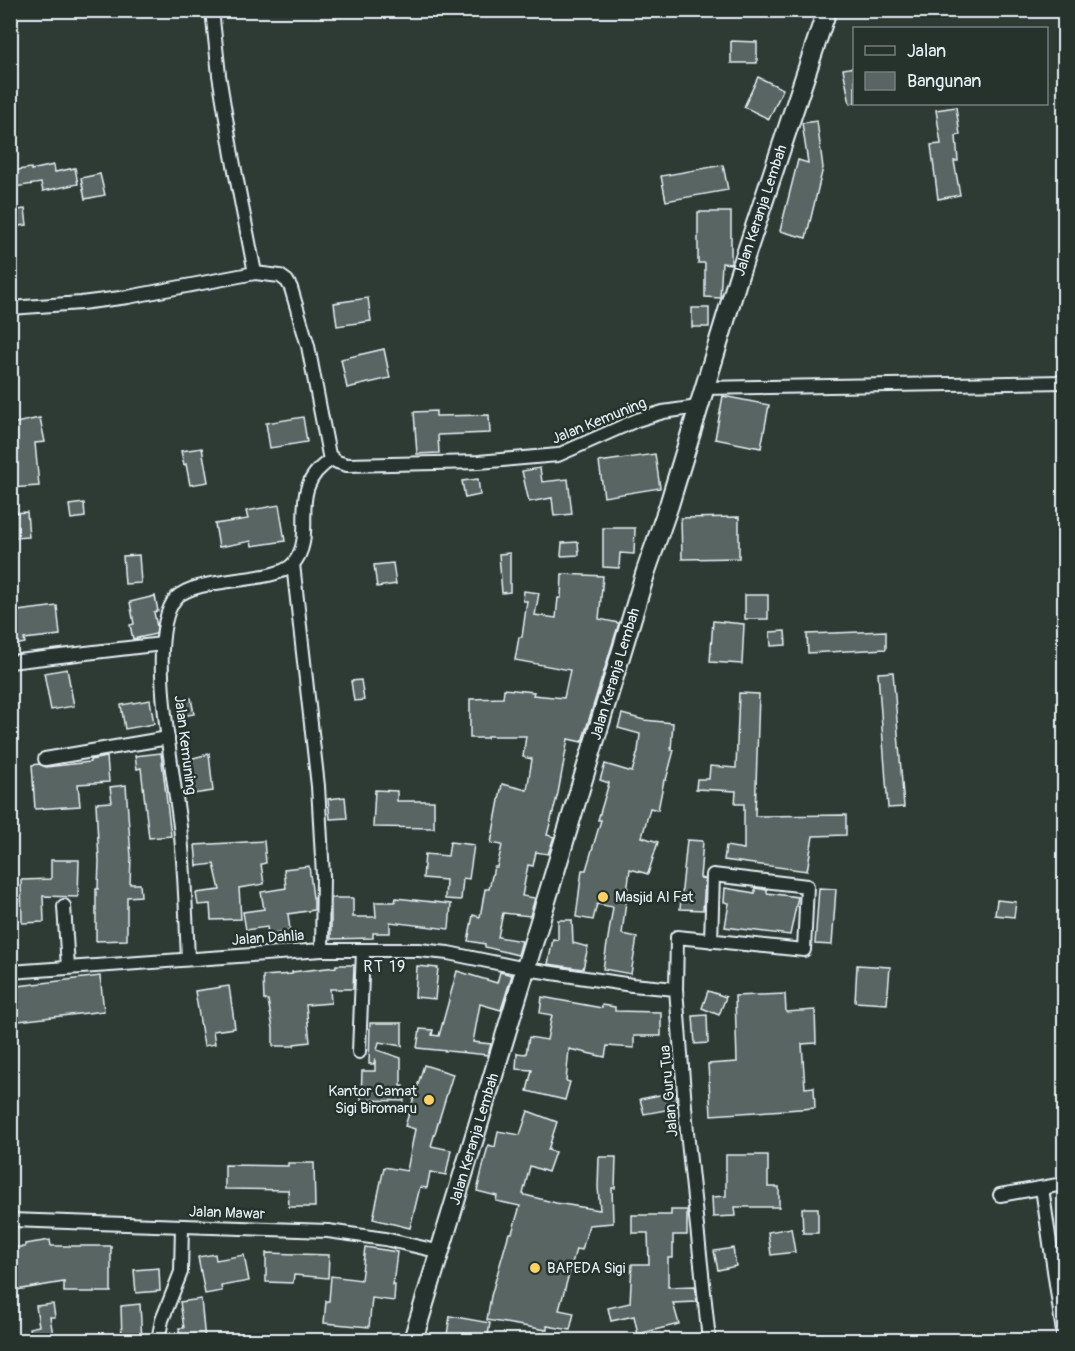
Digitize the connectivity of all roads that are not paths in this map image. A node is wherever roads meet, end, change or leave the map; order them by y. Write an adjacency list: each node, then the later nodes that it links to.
1 (212, 10): 3 (street)
2 (826, 10): 6 (main road, Jalan Keranja Lembah)
3 (255, 273): 4 (street); 8 (street)
4 (10, 308)
5 (1065, 382): 6 (street)
6 (703, 388): 7 (main road, Jalan Keranja Lembah)
7 (698, 407): 8 (street, Jalan Kemuning); 20 (main road, Jalan Keranja Lembah)
8 (332, 459): 9 (street)
9 (293, 564): 10 (street, Jalan Kemuning); 16 (street)
10 (162, 644): 11 (street); 12 (street, Jalan Kemuning)
11 (10, 662)
12 (168, 738): 13 (street); 18 (street, Jalan Kemuning)
13 (45, 759)
14 (64, 906): 19 (street)
15 (711, 941): 15 (street); 22 (street, Jalan Guru Tua)
16 (322, 950): 17 (street, Jalan Dahlia); 18 (street, Jalan Dahlia)
17 (363, 951): 20 (street, Jalan Dahlia); 23 (street)
18 (189, 958): 19 (street, Jalan Dahlia)
19 (68, 967): 21 (street, Jalan Dahlia)
20 (526, 969): 22 (street); 29 (main road, Jalan Keranja Lembah)
21 (10, 972)
22 (676, 989): 33 (street, Jalan Guru Tua)
23 (359, 1052)
24 (1065, 1184): 25 (street)
25 (1042, 1188): 26 (street); 30 (street)
26 (1000, 1195)
27 (10, 1220): 28 (street, Jalan Mawar)
28 (182, 1226): 29 (street, Jalan Mawar); 31 (street)
29 (441, 1252): 32 (main road, Jalan Keranja Lembah)
30 (1064, 1338)
31 (158, 1341)
32 (413, 1341)
33 (709, 1341)

